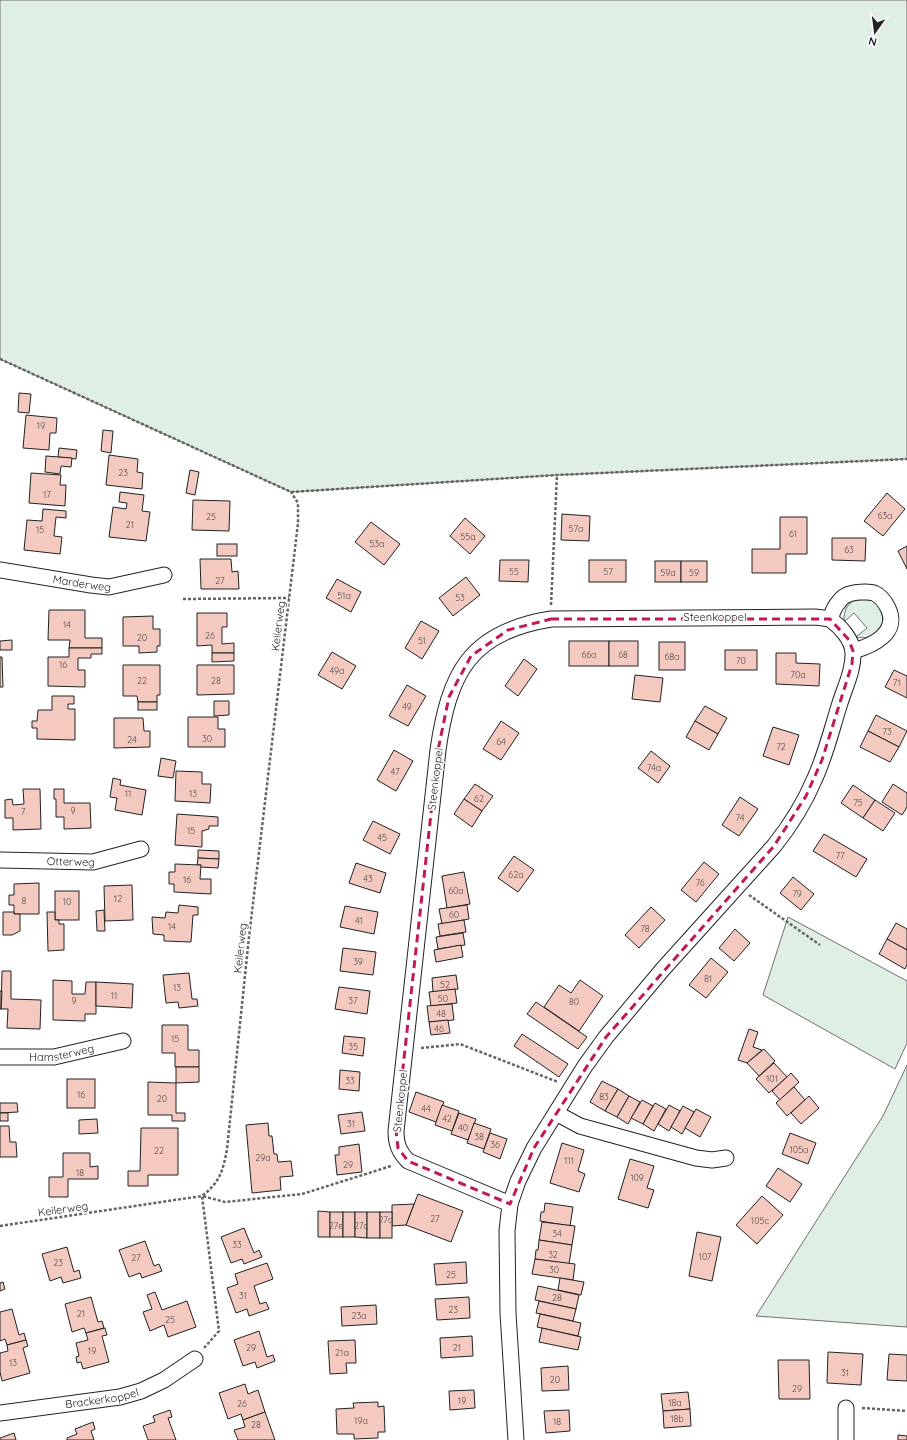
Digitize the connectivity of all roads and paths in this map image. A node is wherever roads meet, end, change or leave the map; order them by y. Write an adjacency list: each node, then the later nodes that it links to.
1 (0, 359): 4 (path)
2 (907, 459): 3 (path)
3 (557, 475): 4 (path); 9 (path)
4 (292, 492): 7 (path, Keilerweg)
5 (0, 570): 6 (street, Marderweg)
6 (164, 575)
7 (289, 598): 8 (path); 23 (path, Keilerweg)
8 (183, 599)
9 (551, 619): 10 (street, Steenkoppel); 17 (street, Steenkoppel)
10 (830, 619): 11 (street); 11 (street)
11 (853, 651): 14 (street)
12 (141, 849): 13 (street, Otterweg)
13 (0, 860)
14 (737, 886): 15 (path); 19 (street)
15 (820, 945)
16 (123, 1041): 18 (street, Hamsterweg)
17 (405, 1049): 19 (path); 22 (street, Steenkoppel)
18 (0, 1057)
19 (572, 1087): 20 (street)
20 (556, 1113): 21 (street); 24 (street)
21 (726, 1158)
22 (408, 1161): 23 (path); 24 (street)
23 (202, 1196): 25 (path, Keilerweg); 26 (path)
24 (510, 1204): 30 (street)
25 (0, 1226)
26 (195, 1359): 29 (street, Brackerkoppel)
27 (846, 1408): 28 (path); 31 (street)
28 (907, 1411)
29 (0, 1413)
30 (516, 1440)
31 (846, 1440)

